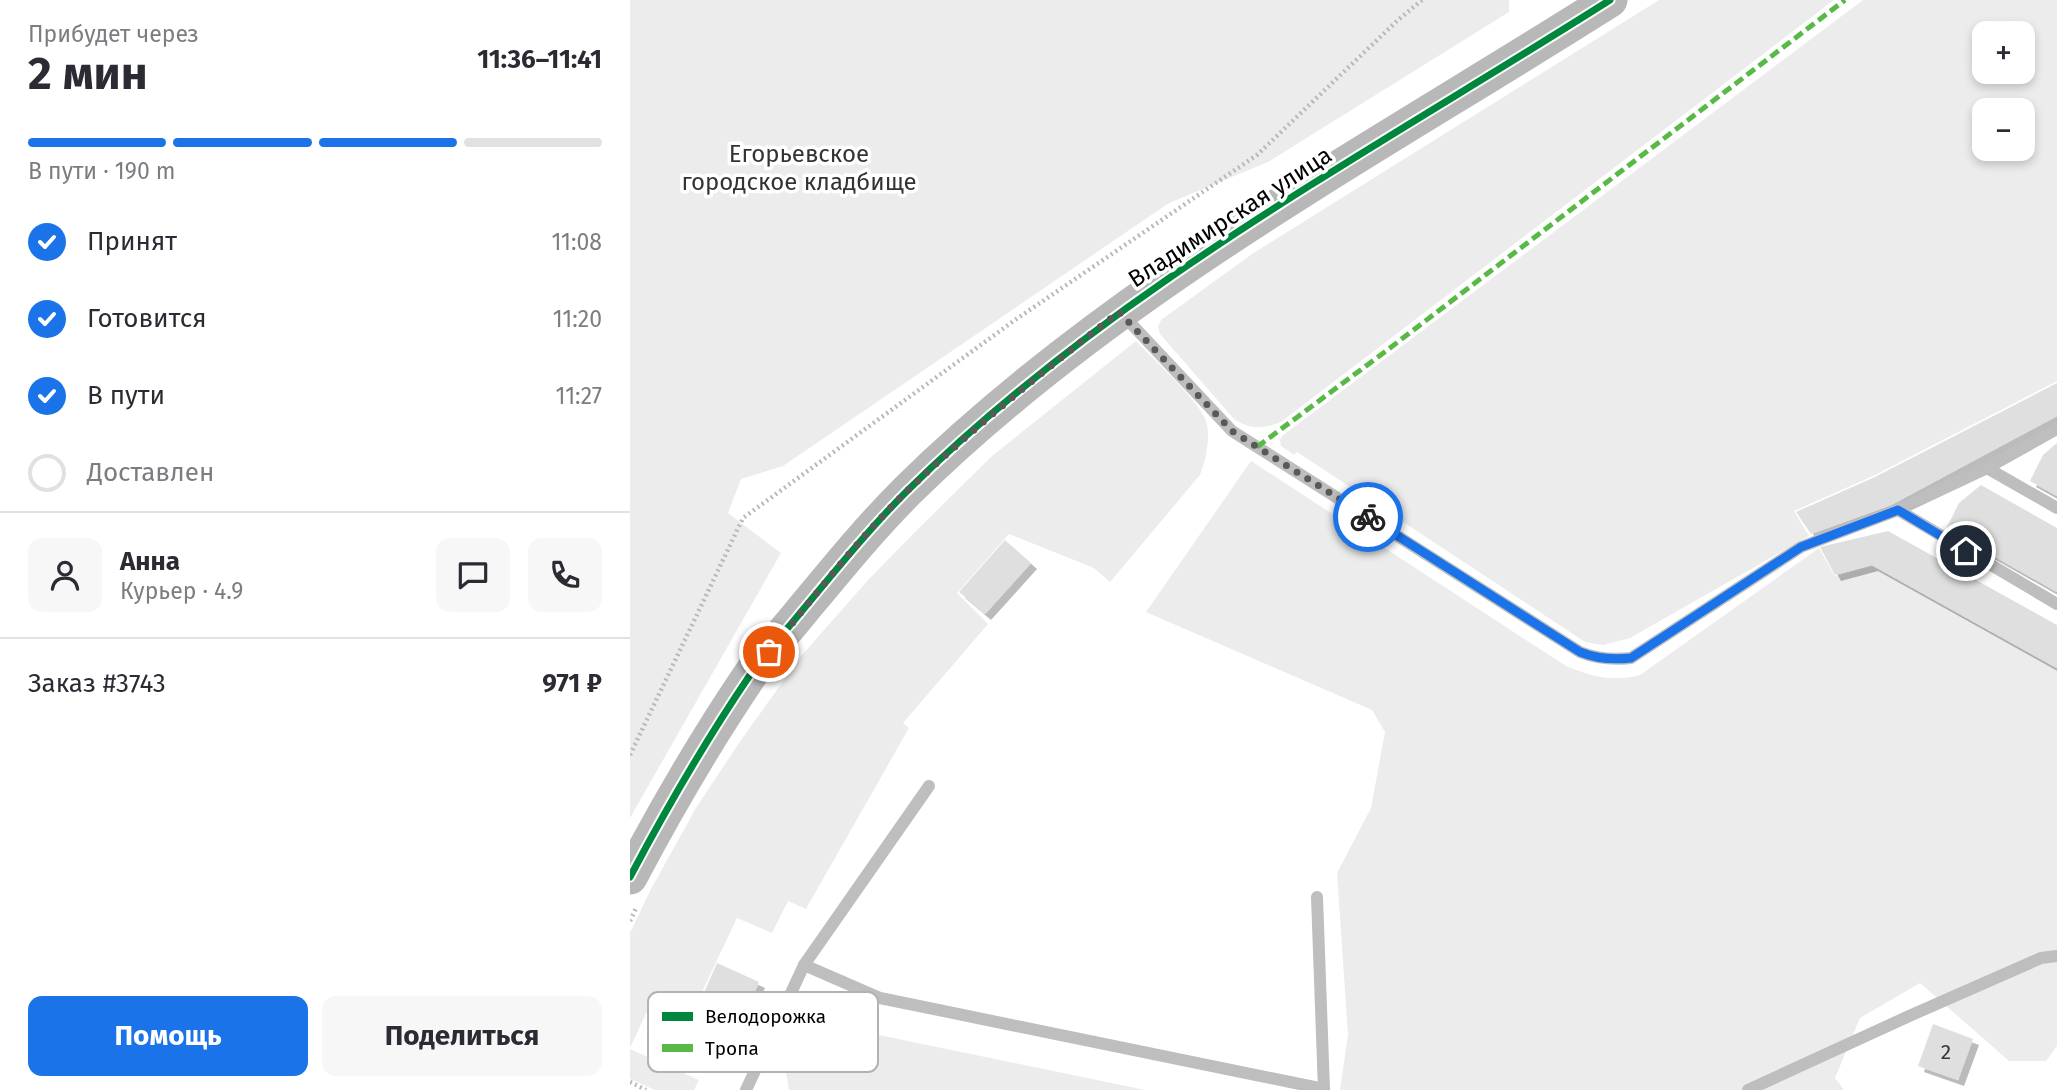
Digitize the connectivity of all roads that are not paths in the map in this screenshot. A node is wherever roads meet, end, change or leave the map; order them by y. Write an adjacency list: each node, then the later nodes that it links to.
1 (1610, 0): 2 (street, Владимирская улица)
2 (1119, 312): 6 (lane); 9 (street, Владимирская улица)
3 (2057, 429): 4 (lane)
4 (1987, 468): 5 (lane); 6 (lane)
5 (2057, 508)
6 (1898, 510): 7 (lane)
7 (2057, 604)
8 (929, 786): 12 (lane)
9 (635, 888)
10 (1317, 897): 17 (lane)
11 (2057, 956): 19 (lane)
12 (804, 965): 13 (lane); 14 (lane)
13 (791, 992)
14 (866, 992)
15 (878, 997): 17 (lane)
16 (754, 1072): 18 (lane)
17 (1324, 1089)
18 (746, 1090)
19 (1748, 1090)

